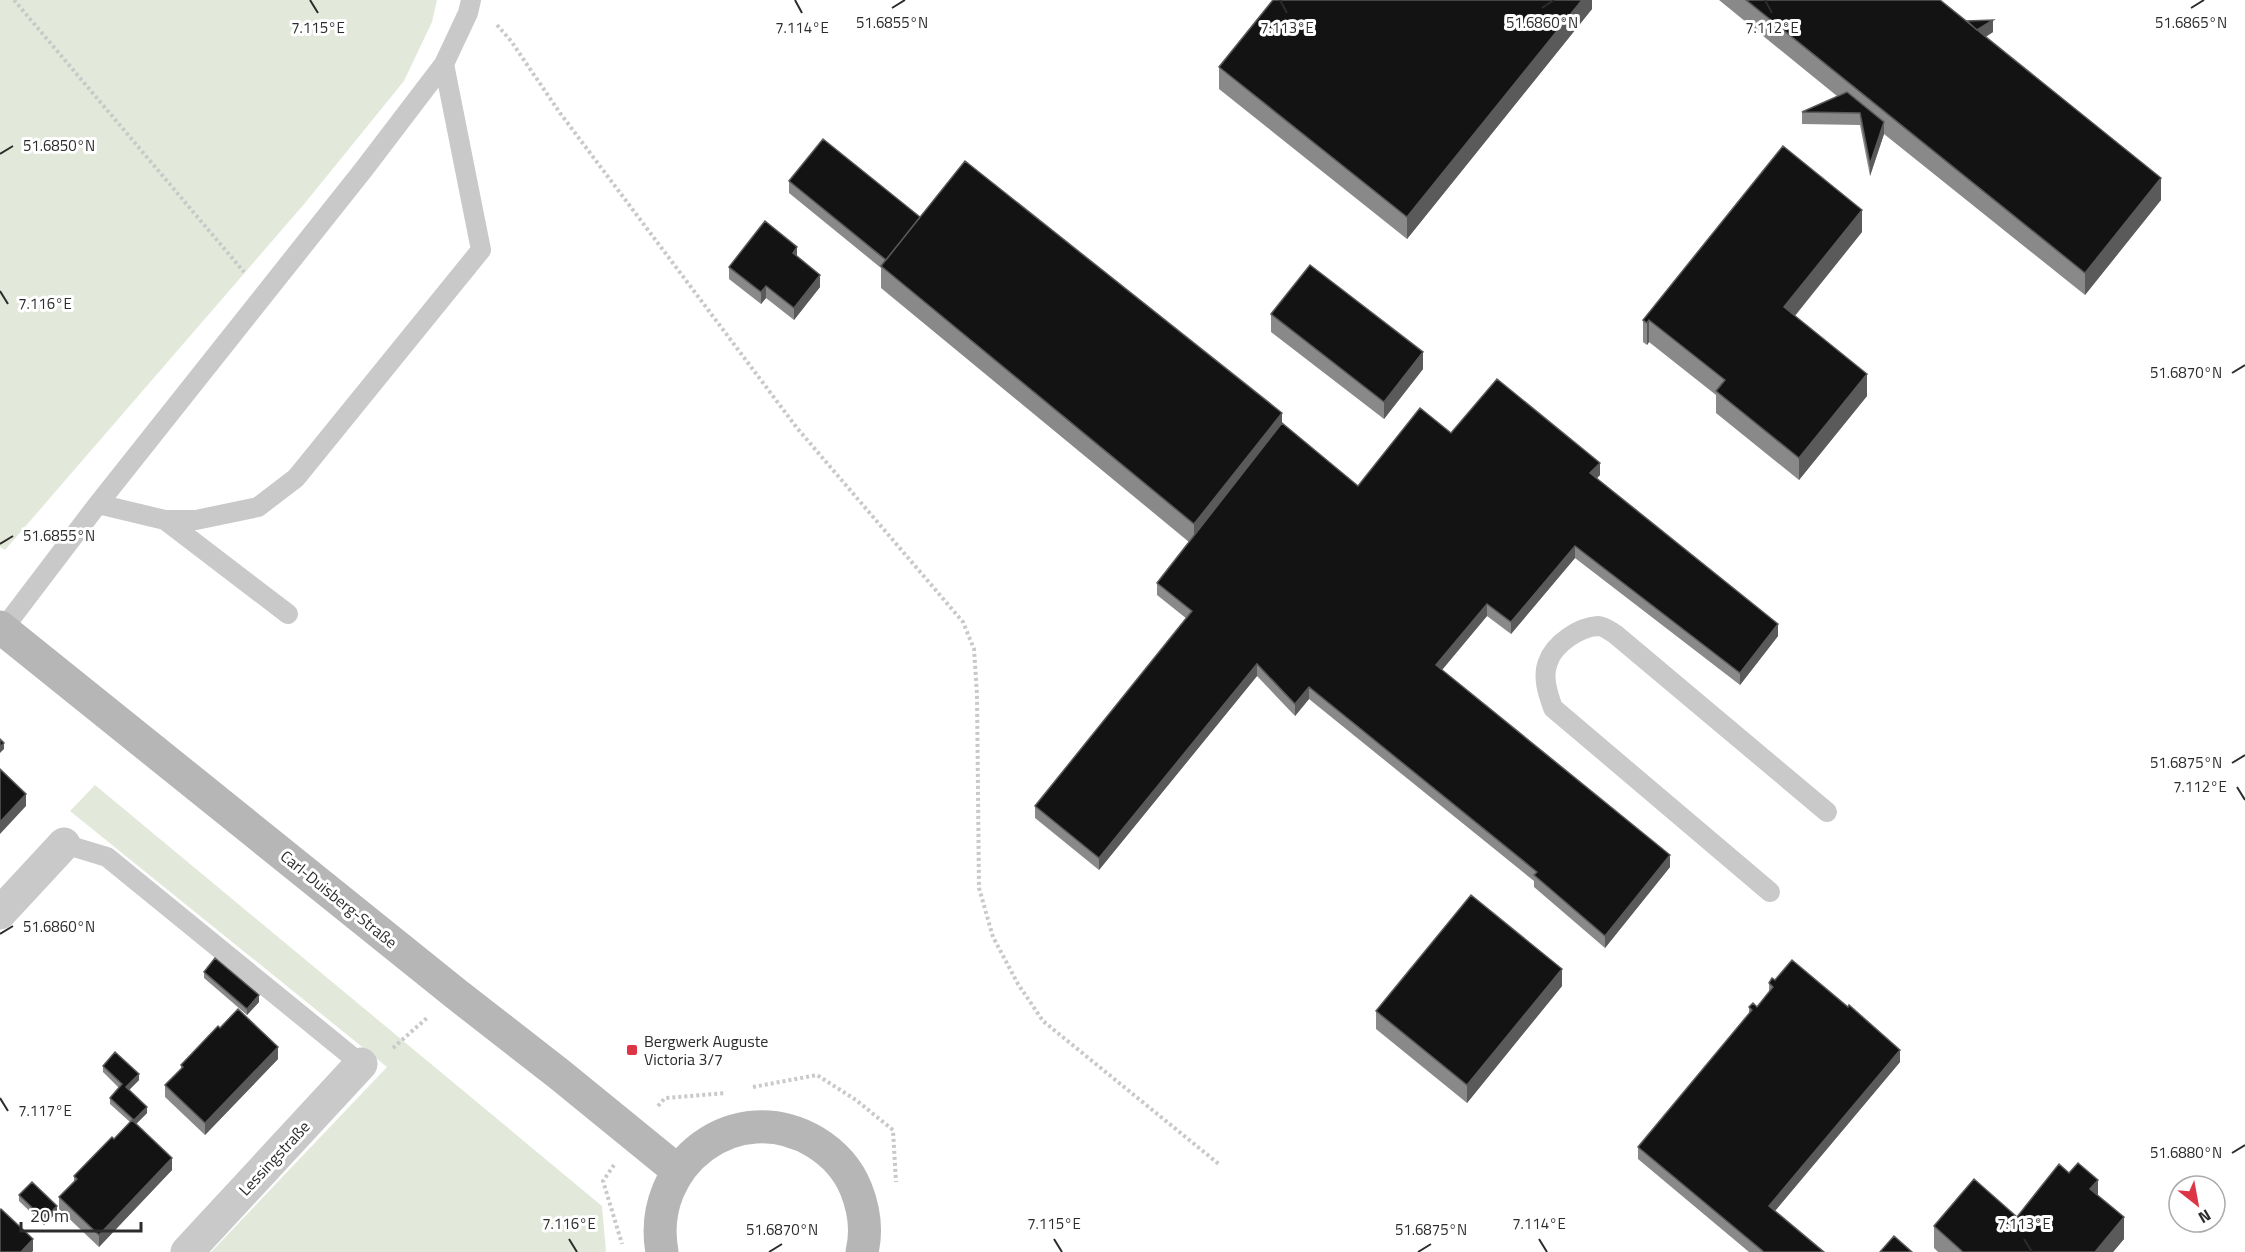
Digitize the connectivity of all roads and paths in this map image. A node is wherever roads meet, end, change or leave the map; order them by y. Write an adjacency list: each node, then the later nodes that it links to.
1 (14, 0): 4 (path)
2 (470, 7): 3 (lane); 15 (path)
3 (444, 64): 4 (lane); 6 (lane)
4 (264, 295): 5 (lane)
5 (98, 504): 6 (lane); 8 (lane)
6 (165, 520): 7 (lane)
7 (288, 614)
8 (2, 628): 13 (main road, Carl-Duisberg-Straße)
9 (1827, 812): 11 (lane)
10 (64, 844): 12 (street); 14 (lane)
11 (1770, 892)
12 (0, 913)
13 (455, 993): 14 (path); 16 (main road, Carl-Duisberg-Straße)
14 (361, 1064): 17 (street, Lessingstraße)
15 (1220, 1166)
16 (678, 1171): 18 (main road); 19 (main road)
17 (187, 1252)
18 (662, 1252)
19 (862, 1252)

